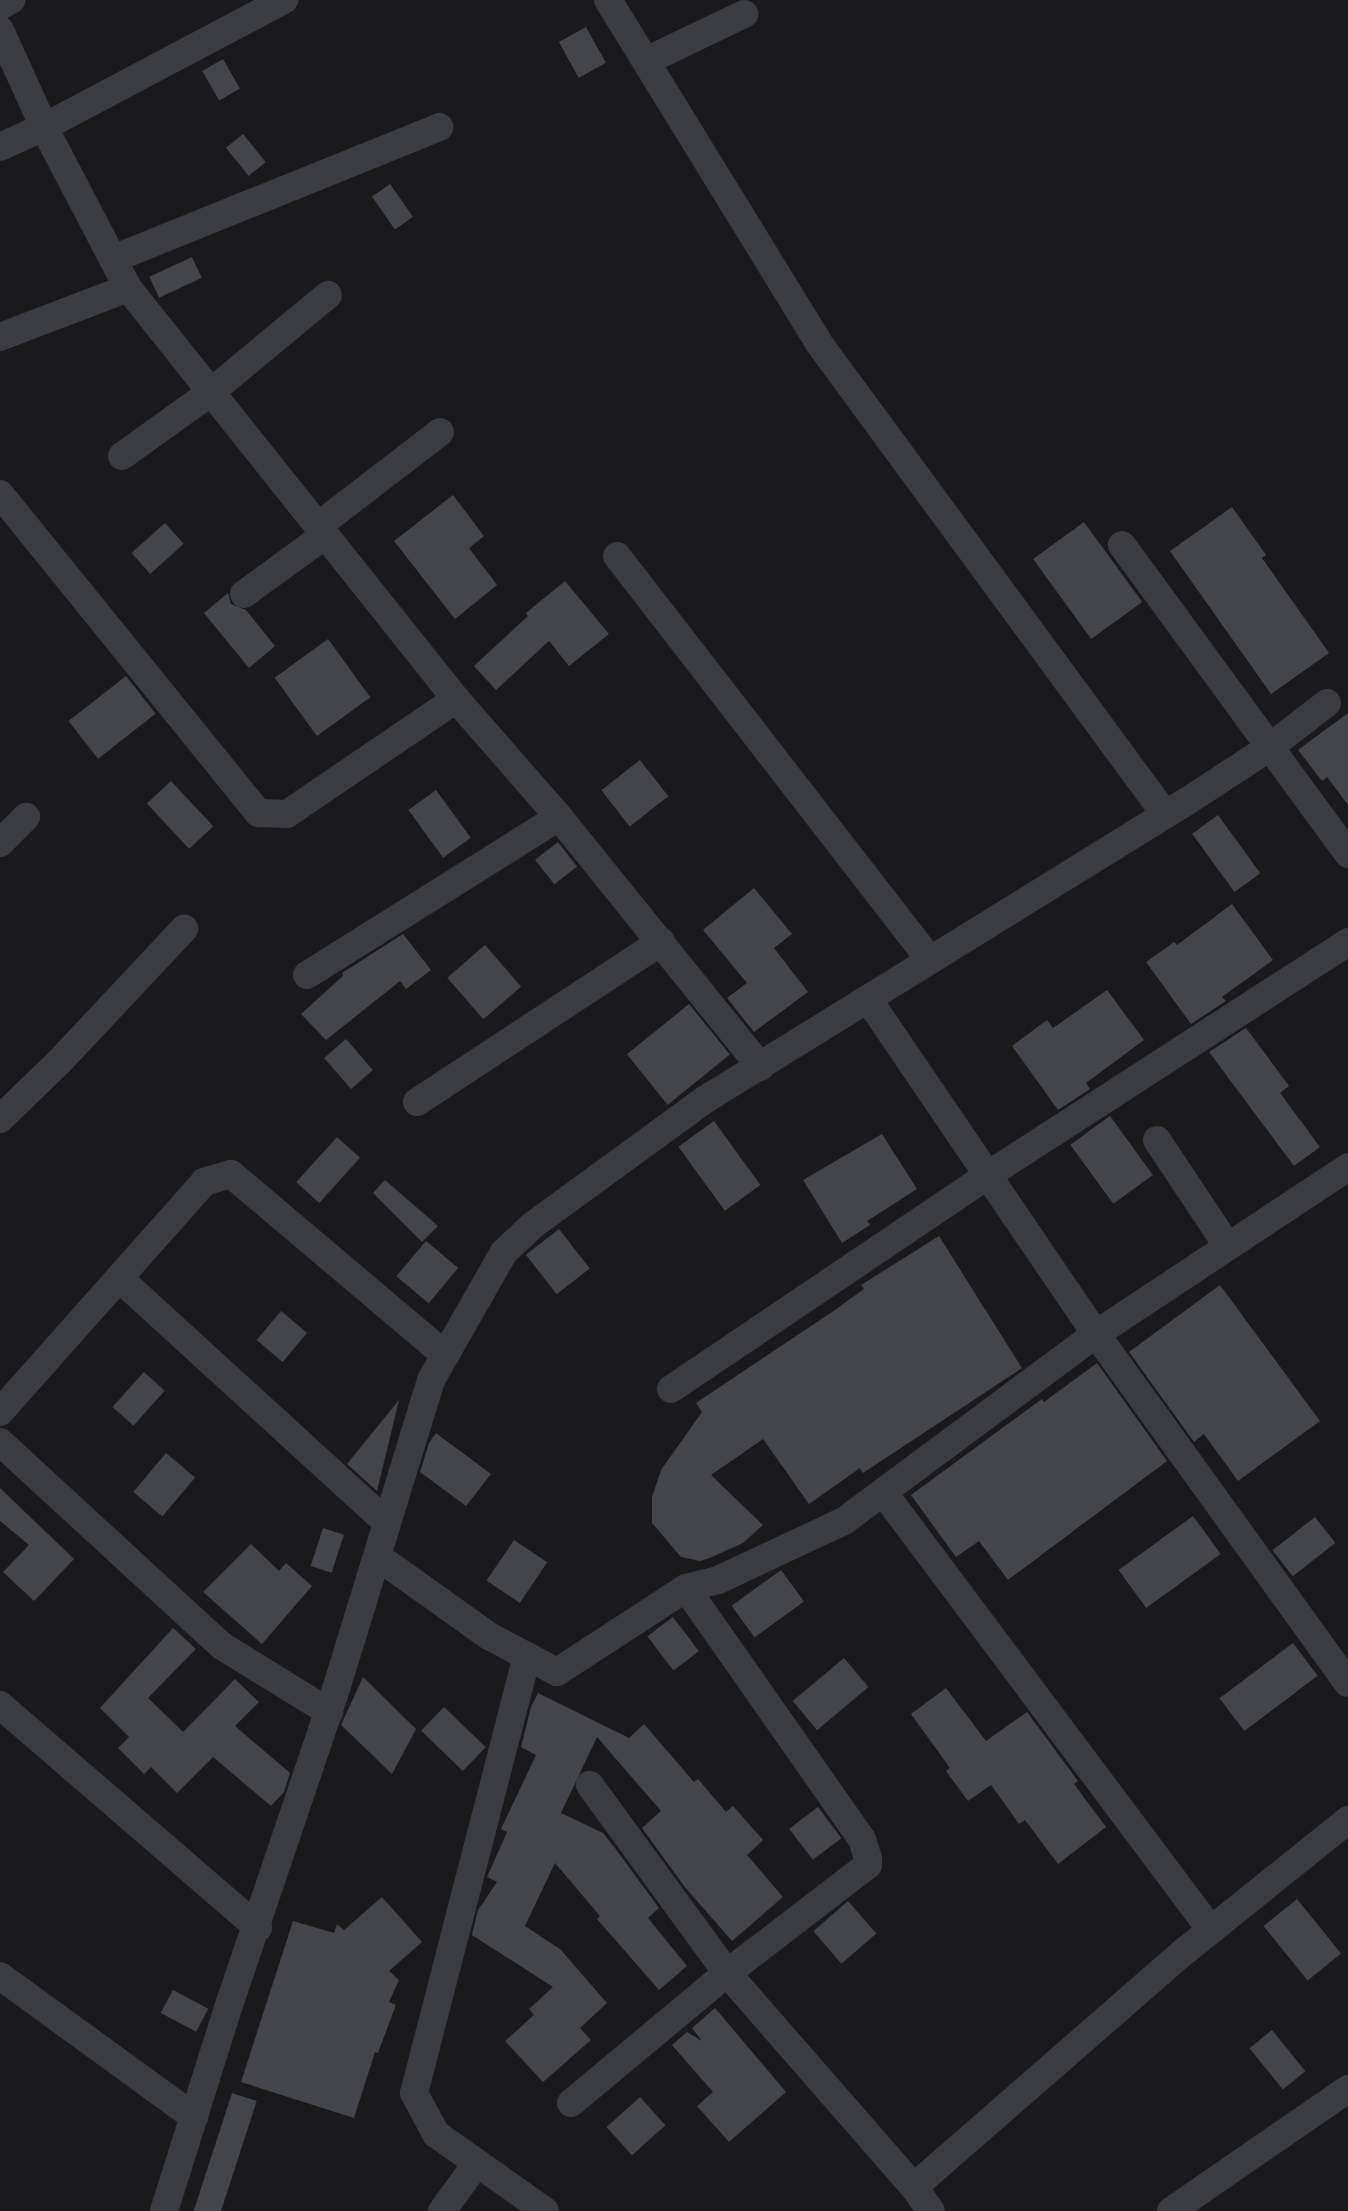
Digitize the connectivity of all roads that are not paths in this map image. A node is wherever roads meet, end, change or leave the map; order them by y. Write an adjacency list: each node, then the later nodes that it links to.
1 (11, 0): 4 (street)
2 (284, 0): 8 (street)
3 (608, 0): 7 (street)
4 (0, 6)
5 (744, 14): 7 (street)
6 (0, 30): 8 (street)
7 (646, 61): 26 (street)
8 (44, 127): 10 (street); 11 (street)
9 (439, 127): 11 (street)
10 (0, 147)
11 (113, 259): 12 (street)
12 (128, 288): 14 (street); 15 (street)
13 (328, 295): 15 (street)
14 (0, 337)
15 (211, 392): 17 (street); 19 (street)
16 (440, 432): 19 (street)
17 (122, 456)
18 (0, 494): 23 (street)
19 (322, 530): 22 (street); 23 (street)
20 (1122, 545): 25 (street)
21 (617, 556): 34 (street)
22 (244, 594)
23 (456, 699): 28 (street)
24 (1327, 703): 25 (street)
25 (1270, 747): 26 (street); 30 (street)
26 (1165, 814): 34 (street)
27 (26, 817): 29 (street)
28 (559, 817): 32 (street); 35 (street)
29 (0, 843)
30 (1348, 854)
31 (184, 929): 39 (street)
32 (661, 942): 37 (street); 38 (street)
33 (1348, 942): 41 (street)
34 (930, 960): 36 (street)
35 (307, 975)
36 (868, 999): 37 (street); 41 (street)
37 (761, 1067): 46 (street)
38 (417, 1102)
39 (0, 1119)
40 (1157, 1140): 43 (street)
41 (988, 1175): 45 (street); 47 (street)
42 (1344, 1179): 43 (street)
43 (1228, 1247): 45 (street)
44 (119, 1278): 46 (street); 48 (street); 51 (street)
45 (1096, 1334): 50 (street); 55 (street)
46 (445, 1355): 51 (street)
47 (671, 1389)
48 (0, 1412)
49 (0, 1443): 57 (street)
50 (883, 1492): 53 (street); 61 (street)
51 (387, 1523): 52 (street)
52 (376, 1559): 54 (street); 57 (street)
53 (687, 1588): 54 (street); 62 (street)
54 (527, 1656): 67 (street)
55 (1348, 1683)
56 (0, 1705): 60 (street)
57 (329, 1712): 60 (street)
58 (590, 1785): 62 (street)
59 (1348, 1820): 61 (street)
60 (258, 1928): 66 (street)
61 (1211, 1930): 68 (street)
62 (727, 1973): 65 (street); 68 (street)
63 (0, 1976): 66 (street)
64 (1348, 2089): 73 (street)
65 (571, 2103)
66 (194, 2117): 69 (street)
67 (477, 2163): 70 (street); 71 (street)
68 (914, 2187): 72 (street)
69 (164, 2211)
70 (442, 2211)
71 (545, 2211)
72 (931, 2211)
73 (1171, 2211)

